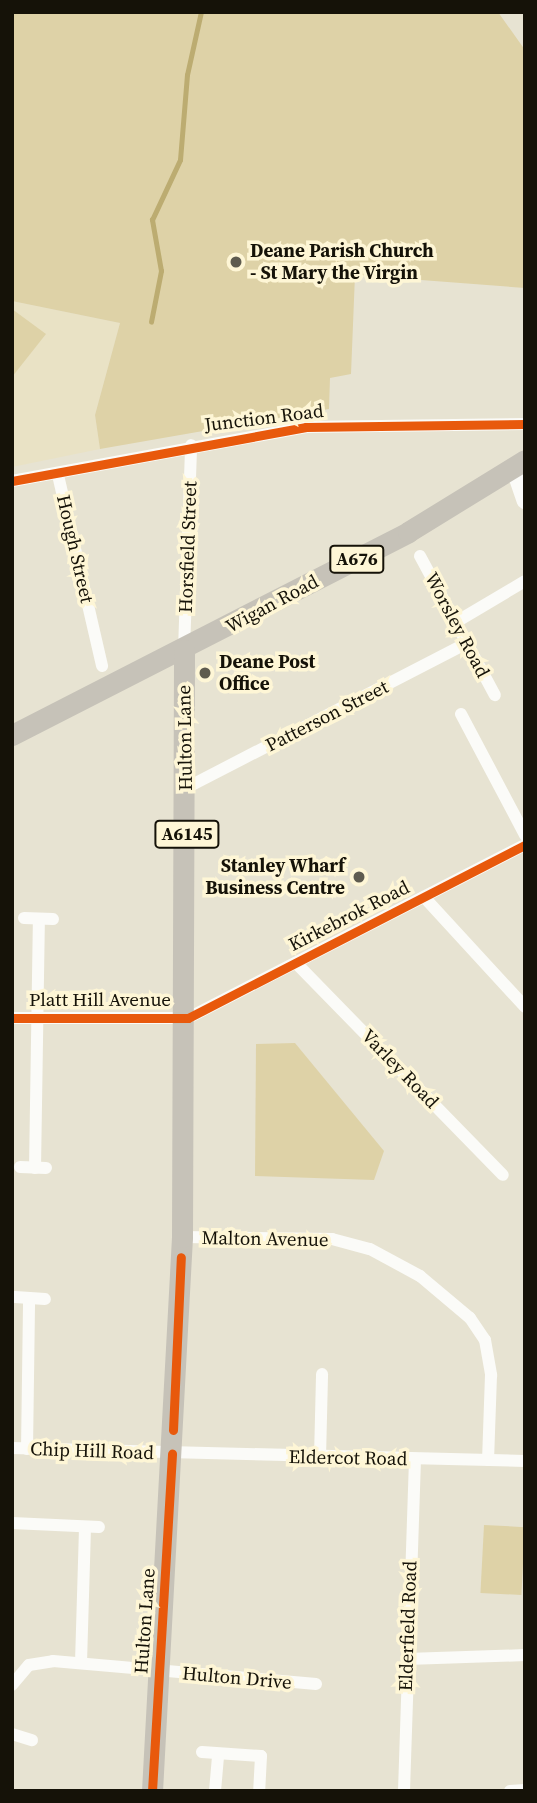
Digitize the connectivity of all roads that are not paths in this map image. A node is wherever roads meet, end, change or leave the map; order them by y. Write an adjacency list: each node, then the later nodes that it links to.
1 (525, 424): 2 (street, Junction Road)
2 (191, 445): 4 (street, Junction Road); 13 (street, Horsfield Street)
3 (519, 464): 6 (street); 13 (main road, Wigan Road / A676)
4 (58, 475): 5 (street, Junction Road); 9 (street, Hough Street)
5 (12, 481)
6 (525, 501)
7 (420, 556): 10 (street, Worsley Road)
8 (525, 580): 10 (street)
9 (92, 622): 11 (street, Hough Street); 14 (street, Hough Street)
10 (456, 622): 12 (street, Worsley Road)
11 (78, 625)
12 (467, 643): 15 (street, Worsley Road); 18 (street, Patterson Street)
13 (184, 650): 17 (main road, Wigan Road / A676); 18 (main road, Hulton Lane / A6145)
14 (102, 666)
15 (495, 695)
16 (461, 714): 19 (street)
17 (12, 735)
18 (186, 788): 29 (main road, Hulton Lane / A6145)
19 (525, 835)
20 (525, 845): 21 (street, Kirkebrok Road)
21 (424, 897): 25 (street, Kirkebrok Road); 26 (street)
22 (24, 918): 23 (street)
23 (39, 919): 24 (street); 28 (street)
24 (53, 919)
25 (296, 963): 29 (street, Kirkebrok Road); 31 (street, Varley Road)
26 (525, 1007)
27 (12, 1018): 28 (street, Platt Hill Avenue)
28 (37, 1018): 29 (street, Platt Hill Avenue); 30 (street)
29 (188, 1018): 32 (main road, Hulton Lane / A6145)
30 (20, 1167)
31 (503, 1175)
32 (182, 1237): 39 (main road, Hulton Lane / A6145); 42 (street, Malton Avenue)
33 (15, 1297): 34 (street)
34 (29, 1298): 35 (street); 38 (street)
35 (45, 1299)
36 (322, 1374): 40 (street)
37 (12, 1448): 38 (street, Chip Hill Road)
38 (27, 1449): 39 (street, Chip Hill Road)
39 (172, 1454): 40 (street, Eldercot Road); 49 (main road, Hulton Lane / A6145)
40 (320, 1458): 41 (street, Eldercot Road)
41 (415, 1459): 42 (street, Eldercot Road); 46 (street, Elderfield Road)
42 (488, 1460): 43 (street, Eldercot Road)
43 (525, 1461)
44 (12, 1523): 47 (street)
45 (525, 1655): 46 (street)
46 (407, 1659): 60 (street, Elderfield Road)
47 (81, 1663): 48 (street, Hulton Drive); 49 (street, Hulton Drive)
48 (15, 1670): 51 (street)
49 (158, 1670): 50 (street, Hulton Drive); 57 (main road, Hulton Lane / A6145)
50 (316, 1684)
51 (12, 1685)
52 (12, 1734): 53 (street)
53 (33, 1740)
54 (202, 1752): 55 (street)
55 (218, 1754): 58 (street); 59 (street)
56 (525, 1790): 61 (street)
57 (152, 1791)
58 (215, 1791)
59 (259, 1791)
60 (404, 1791)
61 (510, 1791)

